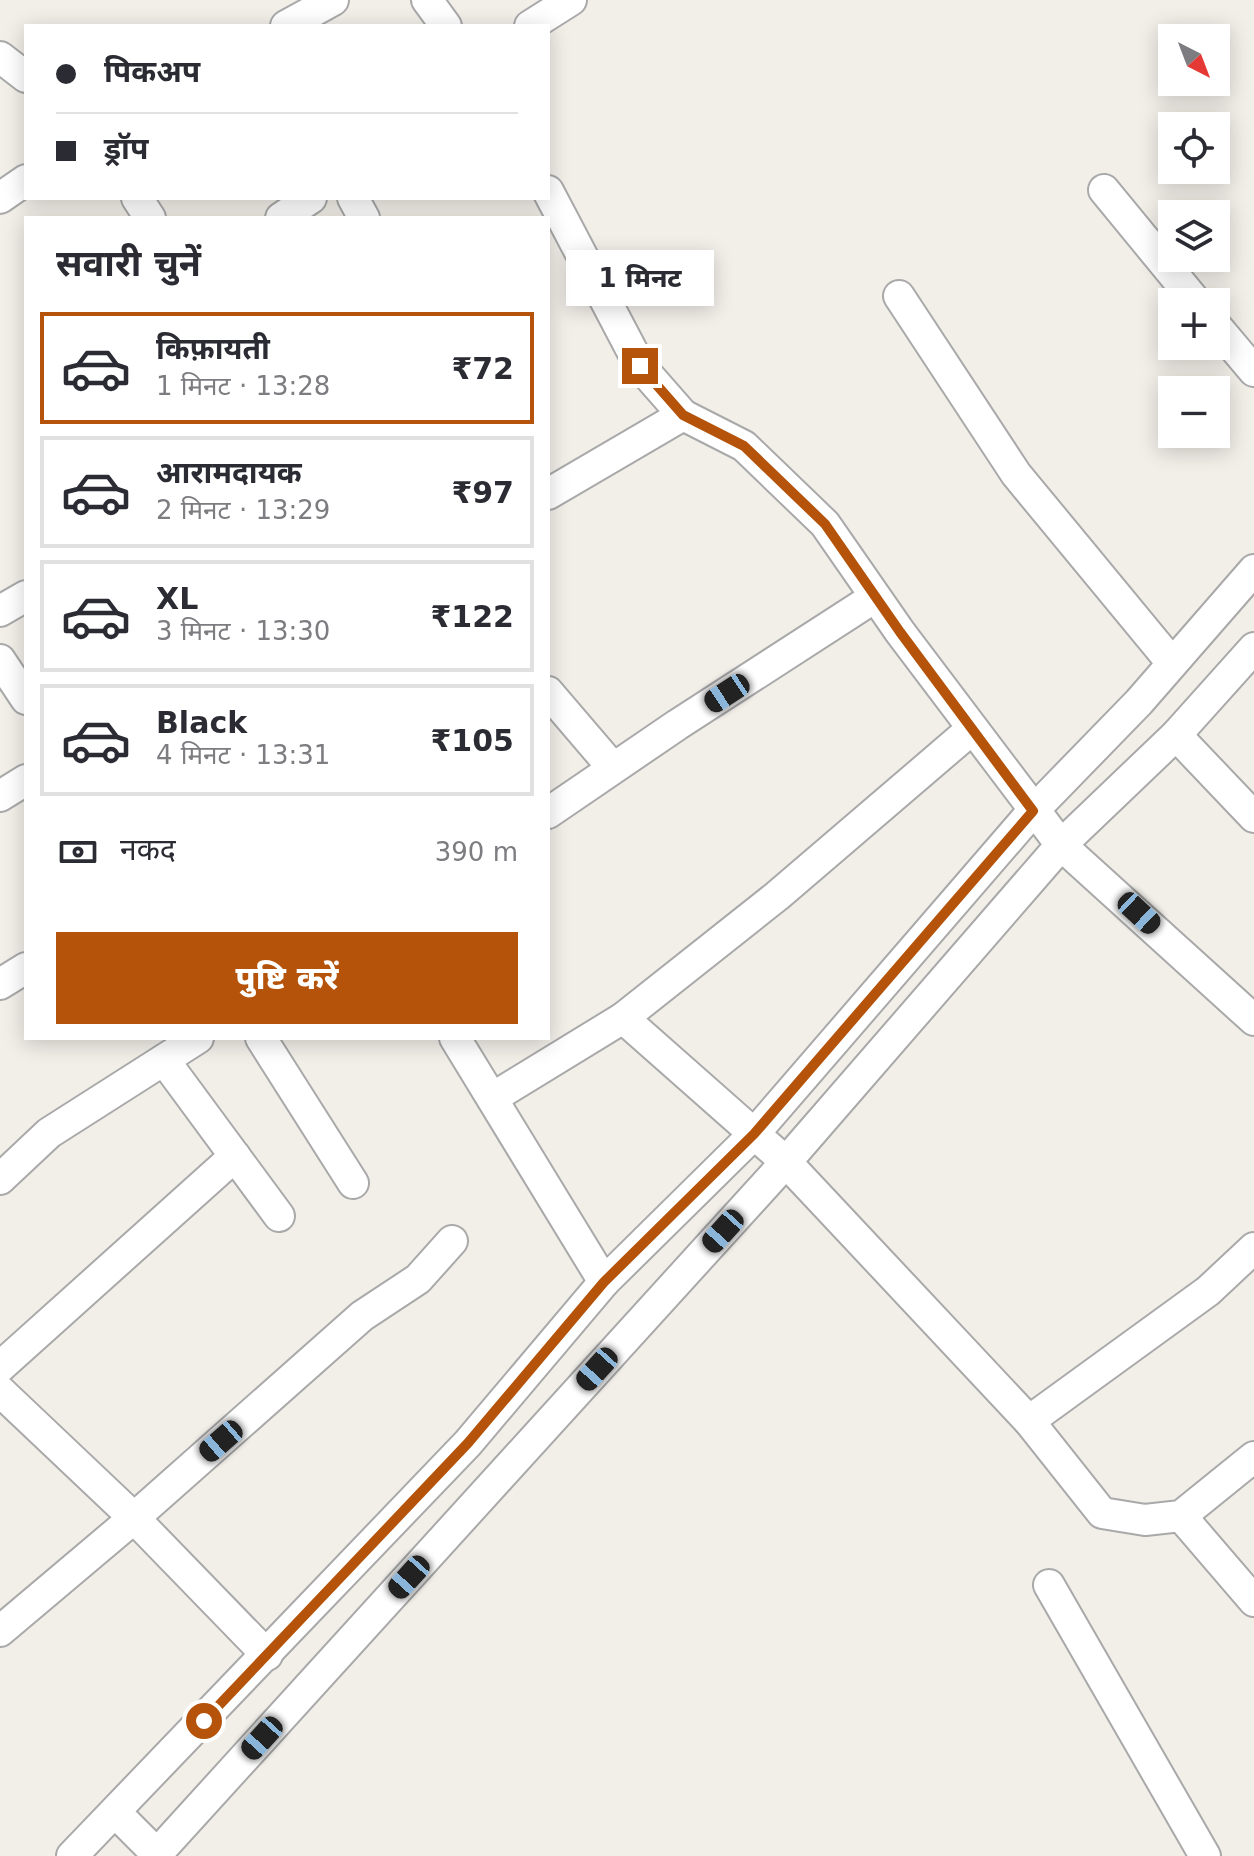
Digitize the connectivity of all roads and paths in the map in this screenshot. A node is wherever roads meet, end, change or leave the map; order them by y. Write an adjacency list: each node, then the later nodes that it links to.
1 (333, 0): 4 (street)
2 (427, 0): 5 (street)
3 (571, 0): 6 (street)
4 (290, 24)
5 (445, 24)
6 (533, 24)
7 (0, 57): 8 (street)
8 (24, 75)
9 (24, 181): 12 (street)
10 (1104, 190): 15 (street)
11 (550, 195): 19 (street)
12 (0, 198)
13 (308, 200): 14 (street)
14 (284, 216)
15 (1184, 288)
16 (899, 296): 27 (street)
17 (1230, 343): 18 (street)
18 (1254, 371)
19 (683, 415): 20 (street); 23 (street)
20 (550, 493)
21 (1254, 570): 27 (street)
22 (24, 597): 24 (street)
23 (875, 597): 30 (street); 32 (street)
24 (0, 611)
25 (1254, 648): 31 (street)
26 (0, 660): 29 (street)
27 (1172, 663): 35 (street)
28 (550, 694): 32 (street)
29 (24, 696)
30 (972, 729): 35 (street); 41 (street)
31 (1176, 735): 37 (street); 38 (street)
32 (613, 768): 36 (street)
33 (24, 781): 34 (street)
34 (0, 796)
35 (1033, 811): 38 (street); 48 (street)
36 (550, 812)
37 (1254, 817)
38 (1061, 845): 42 (street); 50 (street)
39 (24, 969): 40 (street)
40 (0, 984)
41 (623, 1018): 47 (street); 48 (street)
42 (1254, 1020)
43 (195, 1040): 46 (street)
44 (262, 1040): 52 (street)
45 (456, 1040): 47 (street)
46 (164, 1060): 49 (street); 51 (street)
47 (494, 1097): 56 (street)
48 (754, 1134): 50 (street); 56 (street)
49 (235, 1156): 53 (street); 57 (street)
50 (786, 1162): 59 (street); 68 (street)
51 (0, 1179)
52 (353, 1183)
53 (279, 1216)
54 (452, 1241): 62 (street)
55 (1254, 1248): 59 (street)
56 (604, 1282): 66 (street)
57 (0, 1367)
58 (0, 1391): 62 (street)
59 (1029, 1421): 61 (street)
60 (1254, 1457): 61 (street)
61 (1181, 1516): 64 (street)
62 (134, 1518): 65 (street); 66 (street)
63 (1049, 1585): 70 (street)
64 (1254, 1601)
65 (0, 1631)
66 (267, 1655): 67 (street)
67 (115, 1812): 68 (street); 69 (street)
68 (157, 1855)
69 (72, 1856)
70 (1205, 1856)

